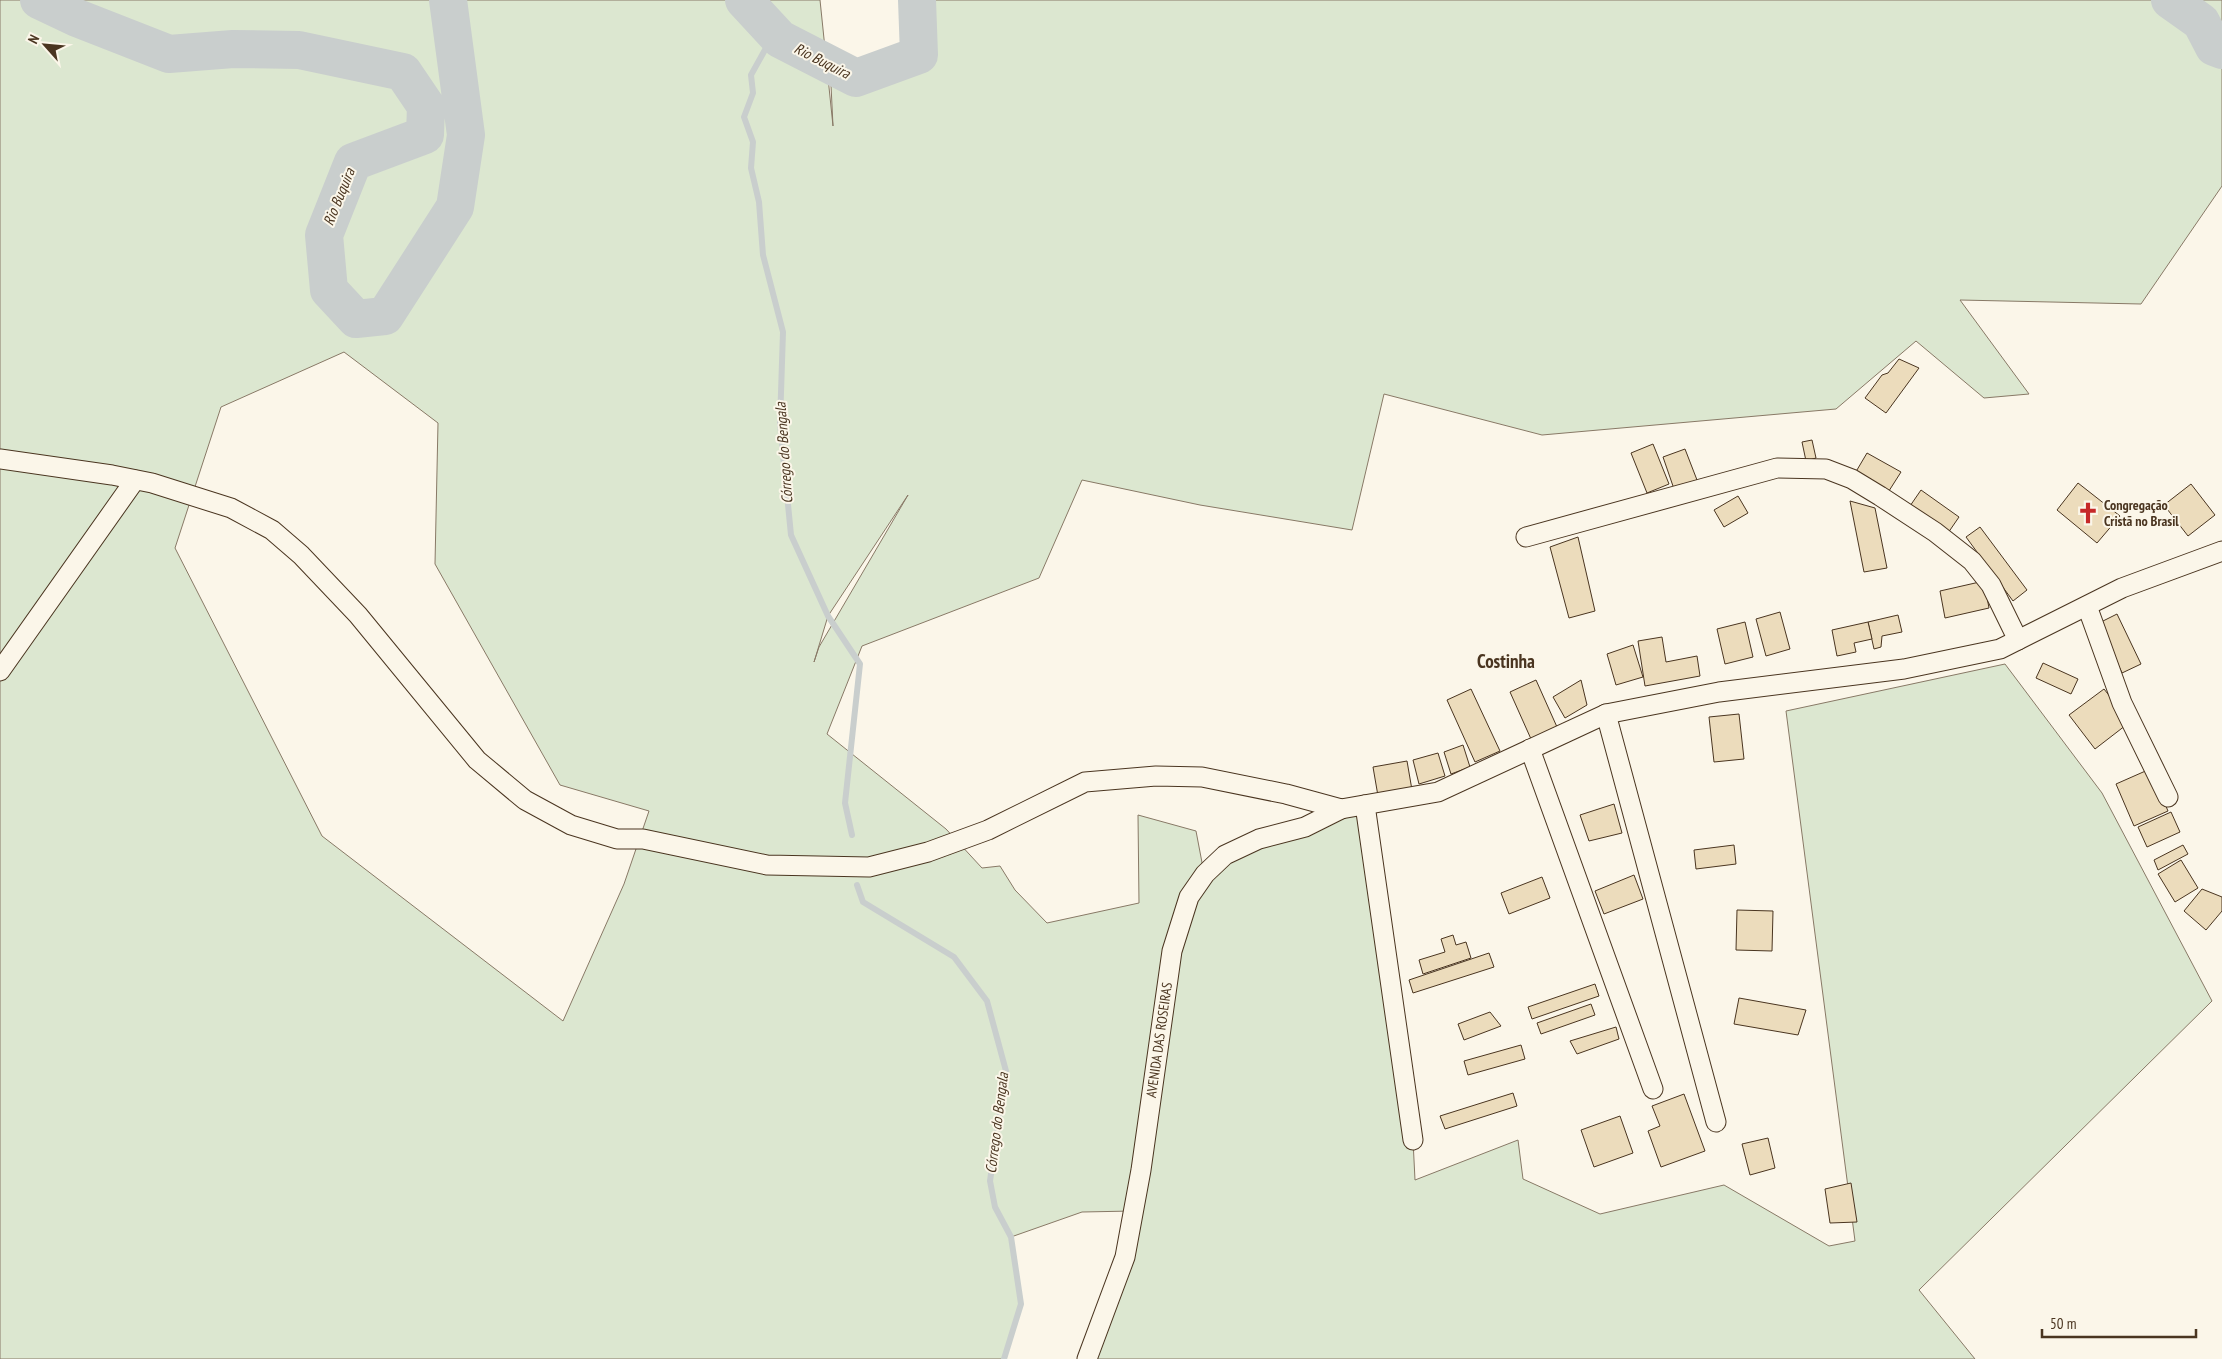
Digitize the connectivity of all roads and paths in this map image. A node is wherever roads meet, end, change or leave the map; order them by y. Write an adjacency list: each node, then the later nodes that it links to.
1 (0, 459): 2 (street)
2 (135, 480): 7 (street); 12 (street)
3 (1526, 537): 6 (street)
4 (2222, 551): 5 (street)
5 (2087, 606): 6 (street); 10 (street)
6 (2018, 640): 8 (street)
7 (0, 671)
8 (1606, 714): 9 (street); 14 (street)
9 (1530, 749): 11 (street); 13 (street)
10 (2168, 797)
11 (1365, 805): 12 (street); 15 (street)
12 (1342, 809): 16 (street, AVENIDA DAS ROSEIRAS)
13 (1654, 1089)
14 (1716, 1122)
15 (1413, 1140)
16 (1087, 1359)

